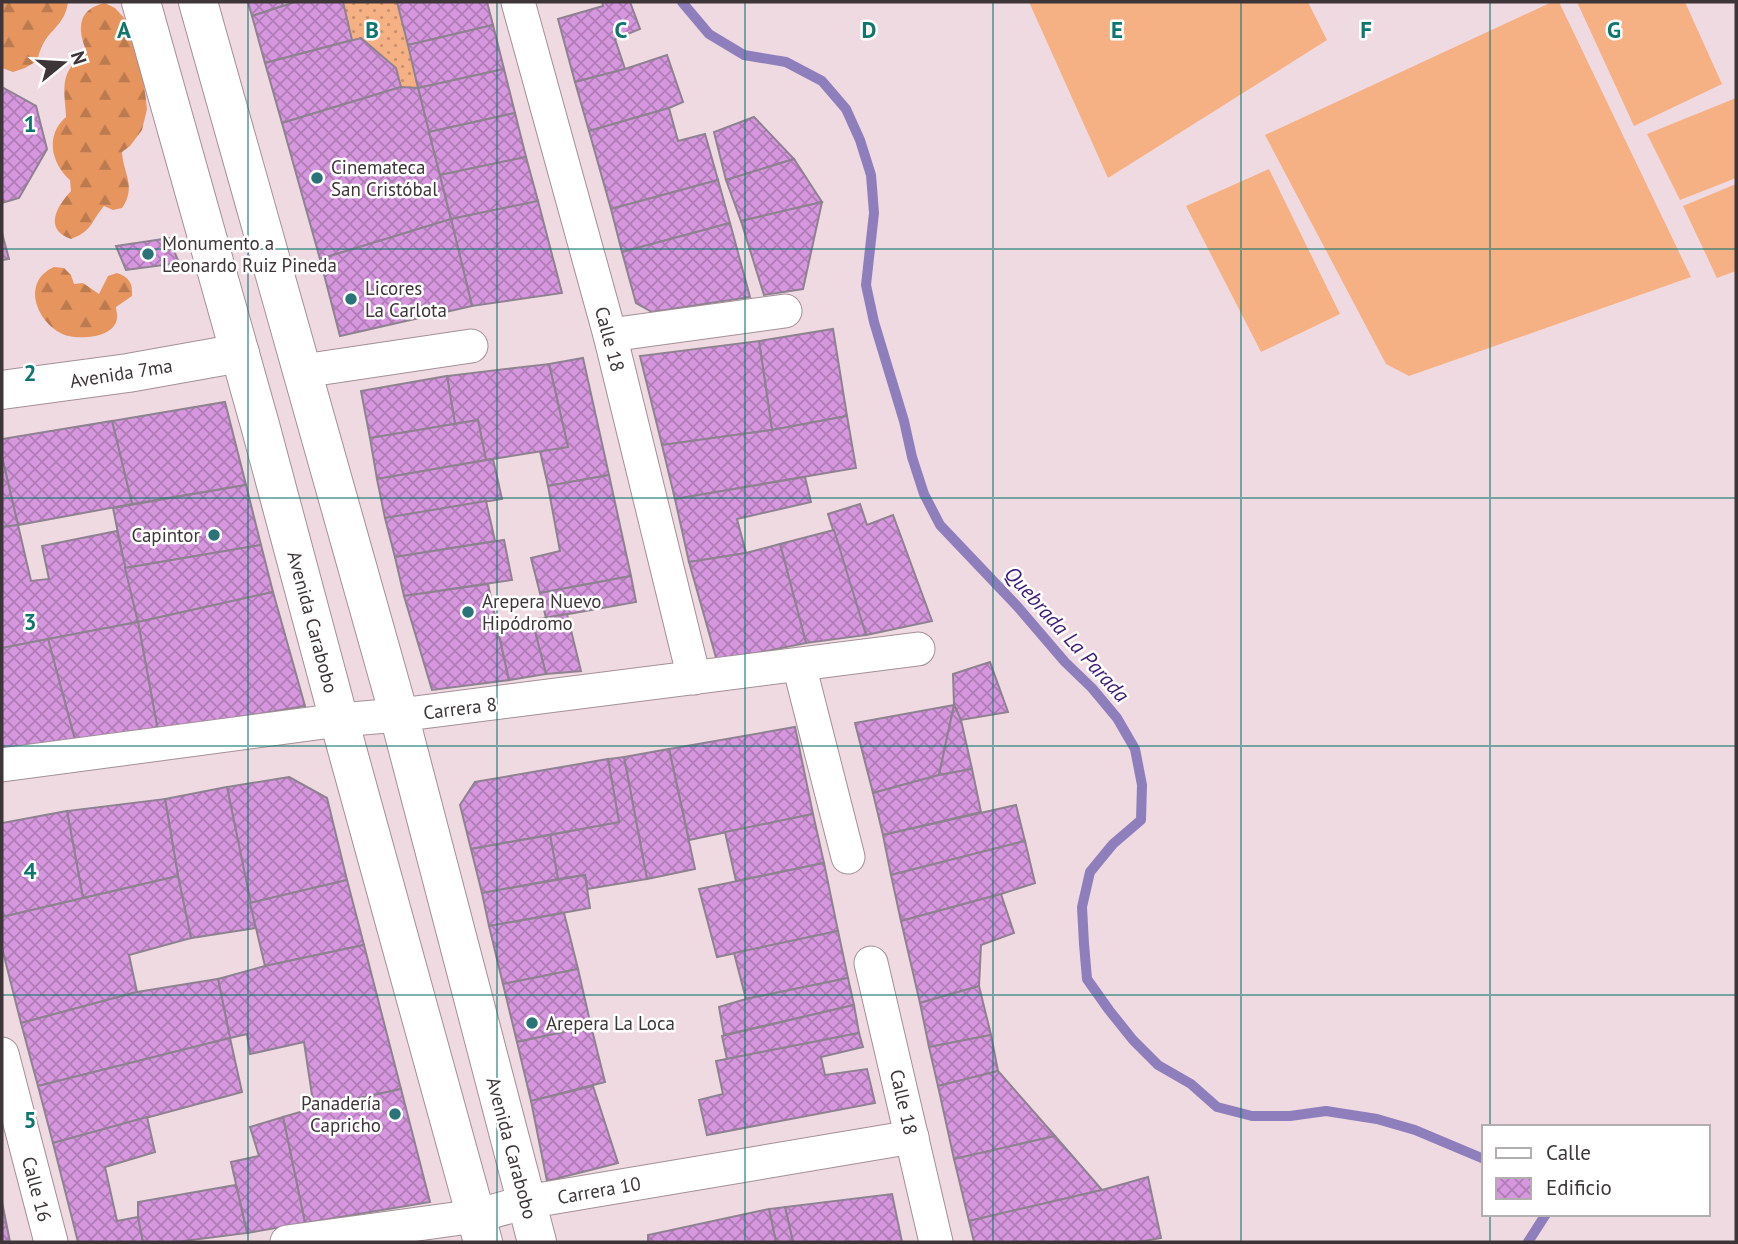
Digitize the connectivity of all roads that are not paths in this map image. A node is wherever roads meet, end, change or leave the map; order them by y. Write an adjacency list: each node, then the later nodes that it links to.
1 (141, 2): 8 (main road, Avenida Carabobo)
2 (198, 2): 4 (main road, Avenida Carabobo)
3 (518, 2): 6 (street, Calle 18)
4 (283, 302): 8 (main road); 9 (main road, Avenida Carabobo)
5 (785, 311): 6 (street)
6 (610, 335): 13 (street, Calle 18)
7 (471, 346): 9 (street)
8 (240, 353): 10 (main road, Avenida 7ma); 15 (main road, Avenida Carabobo)
9 (303, 371): 14 (main road, Avenida Carabobo)
10 (2, 390)
11 (918, 649): 12 (street, Carrera 8)
12 (799, 665): 13 (street, Carrera 8); 17 (street)
13 (694, 677): 14 (street, Carrera 8)
14 (399, 715): 15 (street, Carrera 8); 21 (main road, Avenida Carabobo)
15 (339, 720): 16 (street, Carrera 8); 22 (main road, Avenida Carabobo)
16 (2, 765)
17 (848, 857)
18 (871, 963): 20 (street, Calle 18)
19 (2, 1054): 23 (street, Calle 16)
20 (912, 1137): 21 (street, Carrera 10); 26 (street, Calle 18)
21 (526, 1202): 22 (street, Carrera 10); 25 (main road, Avenida Carabobo)
22 (480, 1229): 24 (street, Carrera 10)
23 (51, 1242)
24 (287, 1242)
25 (537, 1242)
26 (936, 1242)

